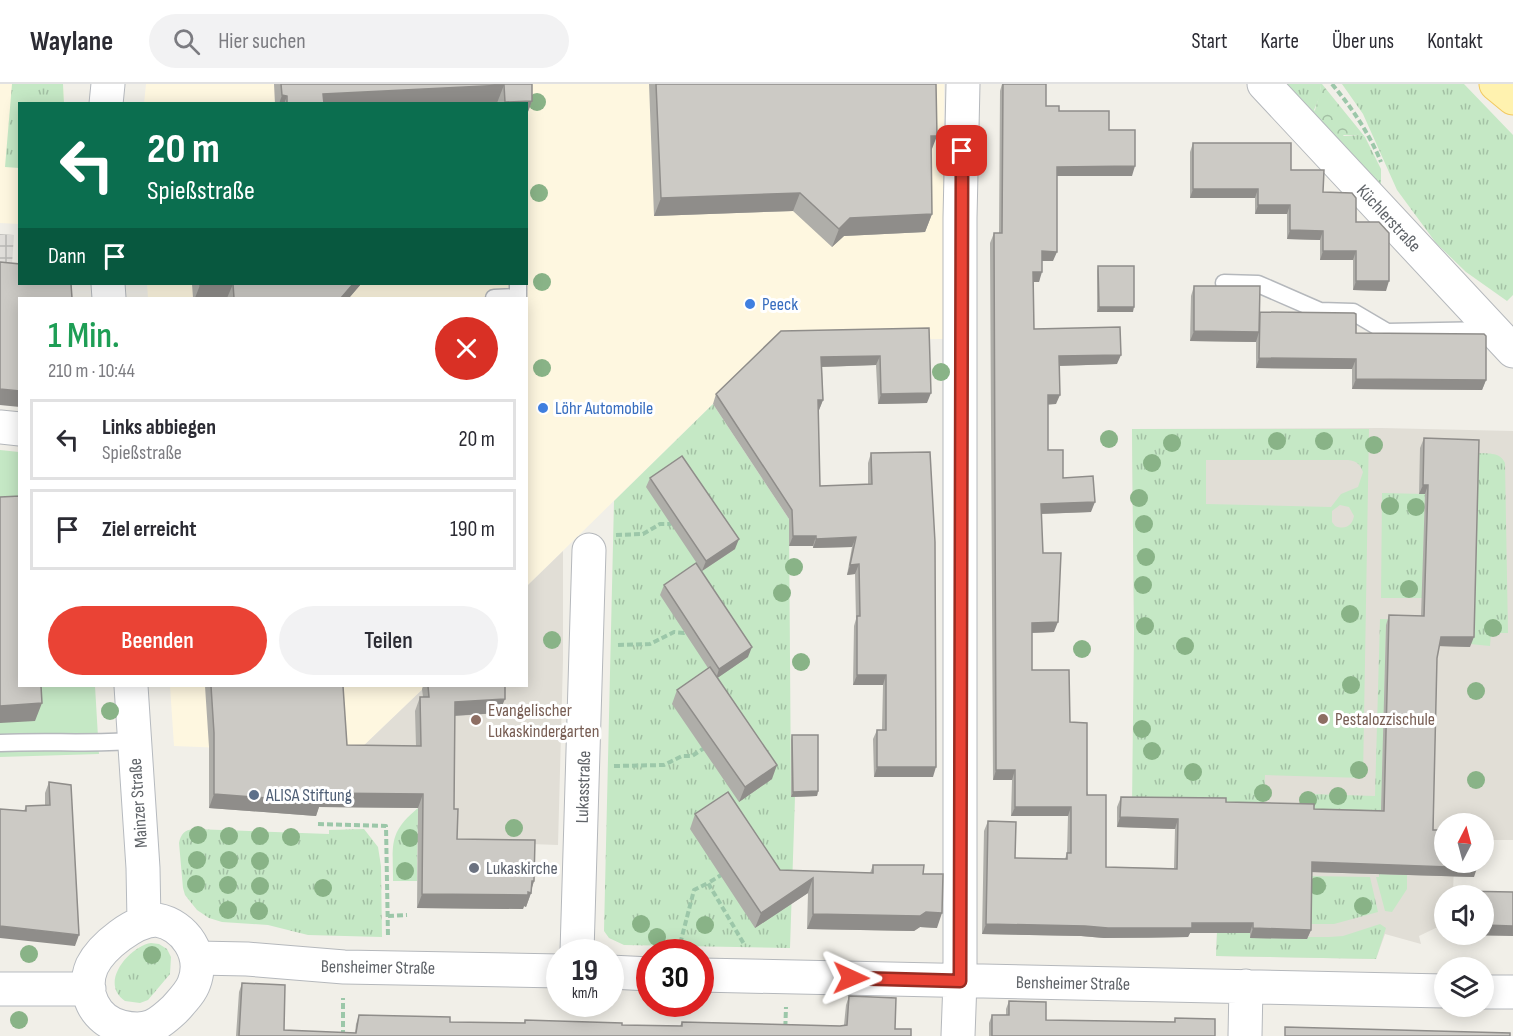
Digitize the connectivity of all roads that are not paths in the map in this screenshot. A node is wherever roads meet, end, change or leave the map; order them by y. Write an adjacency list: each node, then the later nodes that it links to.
1 (108, 84): 7 (street)
2 (963, 84): 23 (street)
3 (1264, 84): 11 (street, Küchlerstraße)
4 (1496, 84): 6 (main road)
5 (1505, 84): 6 (main road)
6 (1513, 98)
7 (106, 102)
8 (1224, 283): 11 (lane)
9 (518, 293): 10 (lane)
10 (499, 297)
11 (1503, 341)
12 (0, 427): 13 (street)
13 (18, 429)
14 (590, 550): 19 (street, Lukasstraße)
15 (131, 687): 16 (street, Mainzer Straße)
16 (134, 741): 17 (lane); 18 (street, Mainzer Straße)
17 (0, 743)
18 (144, 921): 20 (street); 26 (street)
19 (578, 939)
20 (197, 958): 21 (street, Bensheimer Straße); 30 (street)
21 (546, 971)
22 (714, 975): 23 (street, Bensheimer Straße)
23 (960, 981): 24 (street, Bensheimer Straße); 31 (street)
24 (1246, 986): 27 (street, Bensheimer Straße); 32 (street)
25 (0, 989): 26 (street)
26 (89, 990): 30 (street)
27 (1434, 991)
28 (1494, 992): 29 (street)
29 (1513, 992)
30 (149, 1032)
31 (958, 1036)
32 (1245, 1036)

